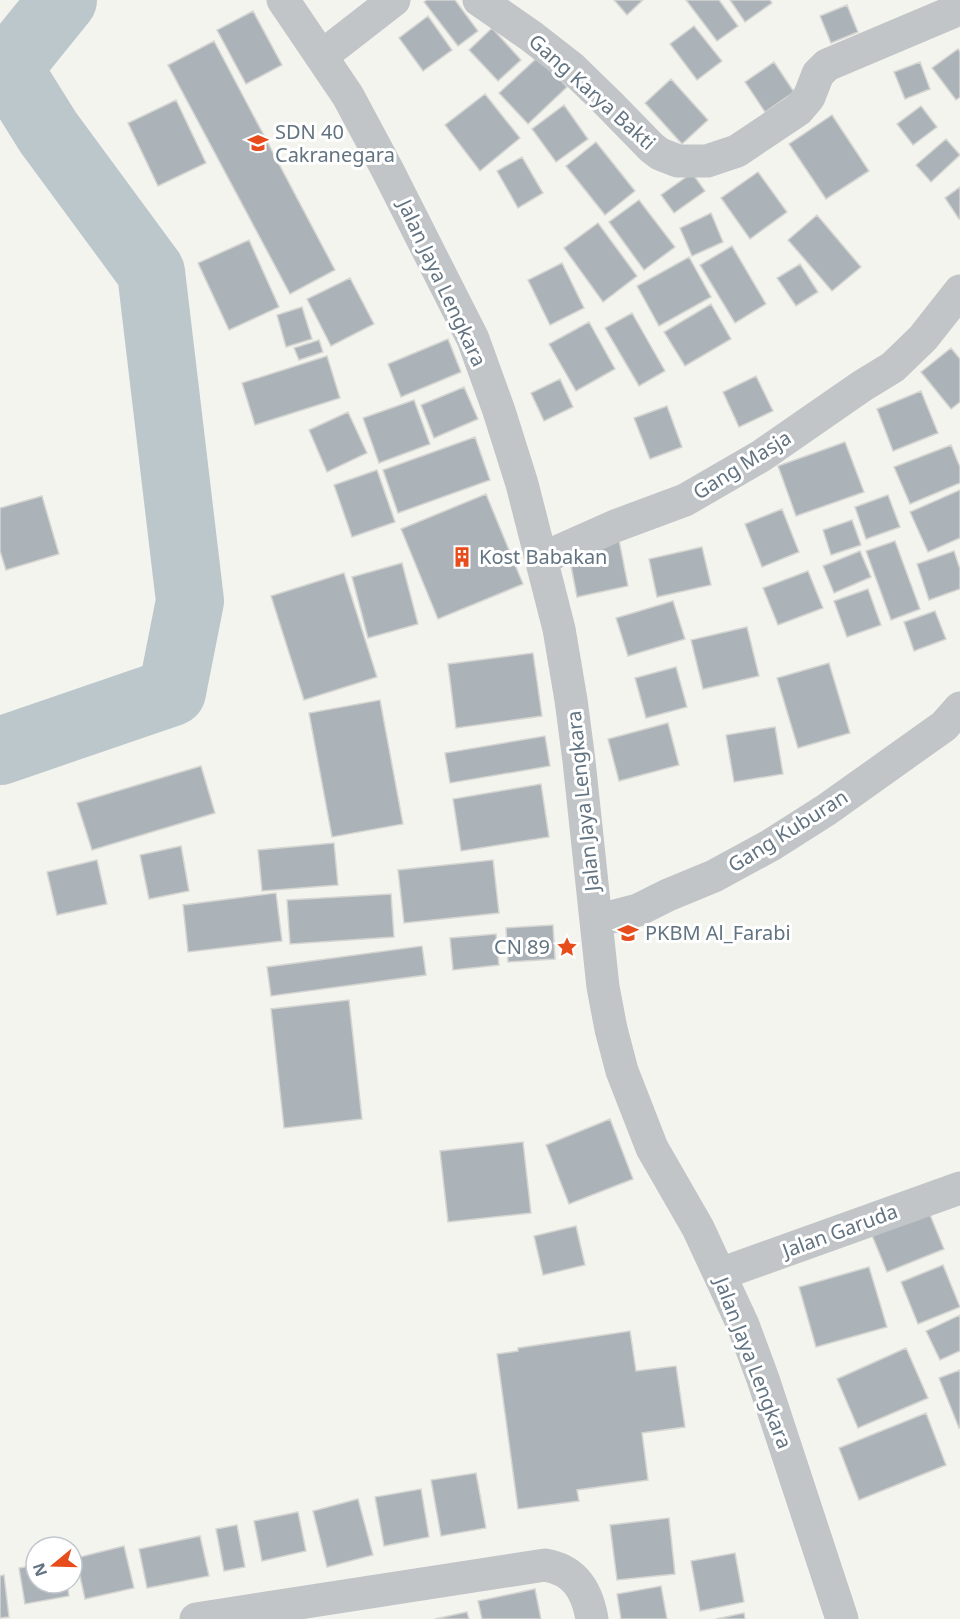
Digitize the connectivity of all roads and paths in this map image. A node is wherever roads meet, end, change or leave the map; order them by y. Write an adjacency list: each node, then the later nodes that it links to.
1 (283, 0): 5 (street, Jalan Jaya Lengkara)
2 (394, 0): 5 (street)
3 (479, 0): 4 (street, Gang Karya Bakti)
4 (951, 15)
5 (322, 56): 7 (street, Jalan Jaya Lengkara)
6 (960, 291): 7 (street, Gang Masja)
7 (543, 558): 9 (street, Jalan Jaya Lengkara)
8 (960, 708): 9 (street, Gang Kuburan)
9 (596, 921): 11 (street, Jalan Jaya Lengkara)
10 (959, 1193): 11 (street, Jalan Garuda)
11 (720, 1274): 14 (street, Jalan Jaya Lengkara)
12 (196, 1619): 13 (street)
13 (592, 1619)
14 (842, 1619)

